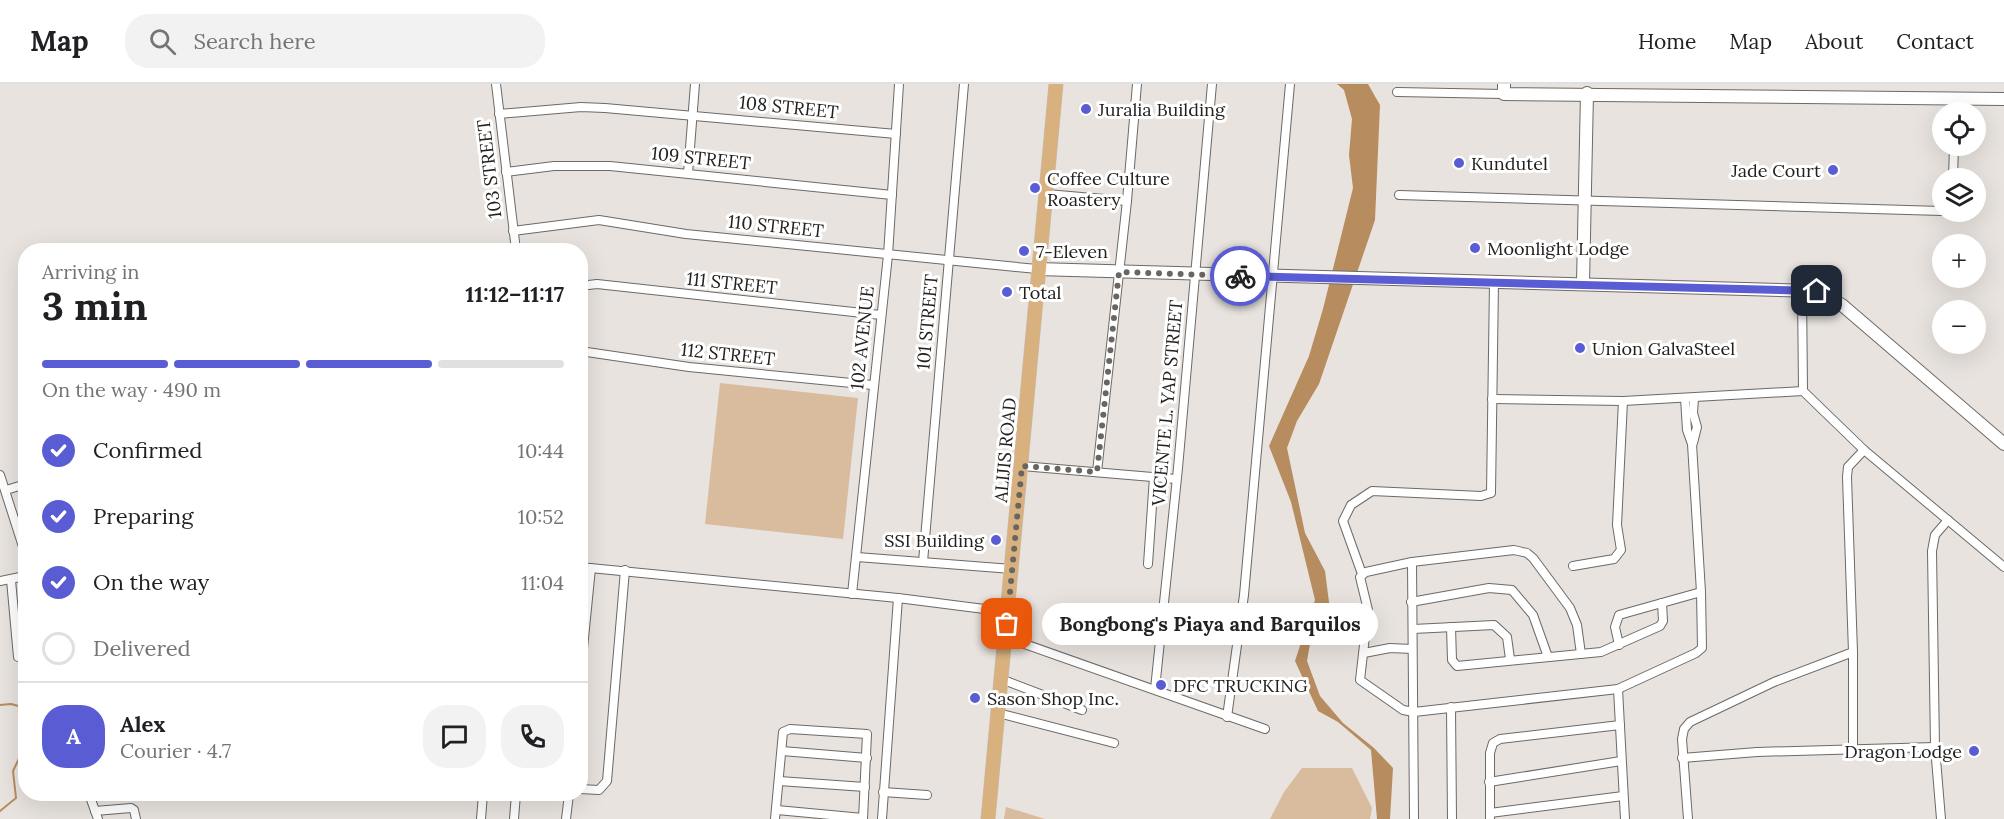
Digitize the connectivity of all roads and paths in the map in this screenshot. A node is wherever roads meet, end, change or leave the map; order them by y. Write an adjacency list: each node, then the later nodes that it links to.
1 (496, 84): 15 (street, 103 STREET)
2 (695, 84): 16 (street)
3 (899, 84): 17 (street, 102 AVENUE)
4 (964, 84): 29 (street, 101 STREET)
5 (1056, 84): 21 (main road, ALIJIS ROAD)
6 (1137, 84): 24 (street)
7 (1212, 84): 32 (street, VICENTE L. YAP STREET)
8 (1290, 84): 33 (street)
9 (1504, 89): 10 (street); 11 (main road)
10 (1397, 92)
11 (1587, 93): 12 (main road); 23 (main road)
12 (1956, 99): 13 (main road); 14 (street)
13 (2004, 99)
14 (1956, 102)
15 (499, 114): 16 (street, 108 STREET); 18 (street, 103 STREET)
16 (693, 114): 17 (street, 108 STREET); 19 (street)
17 (896, 134): 20 (street, 102 AVENUE)
18 (506, 172): 19 (street, 109 STREET); 26 (street, 103 STREET)
19 (688, 173): 20 (street, 109 STREET)
20 (892, 195): 28 (street, 102 AVENUE)
21 (1047, 195): 24 (street); 30 (main road, ALIJIS ROAD)
22 (1400, 195): 23 (street)
23 (1584, 199): 25 (street); 35 (main road)
24 (1127, 201): 31 (street)
25 (1932, 211)
26 (513, 231): 27 (street, 103 STREET); 28 (street, 110 STREET)
27 (515, 243)
28 (888, 255): 29 (street, 110 STREET); 38 (street, 102 AVENUE)
29 (949, 259): 30 (street, 110 STREET); 57 (street, 101 STREET)
30 (1037, 269): 31 (main road); 47 (main road, ALIJIS ROAD)
31 (1119, 272): 32 (main road); 48 (street)
32 (1195, 275): 33 (main road); 51 (street, VICENTE L. YAP STREET)
33 (1272, 277): 34 (main road); 95 (street)
34 (1494, 282): 35 (main road); 43 (street)
35 (1583, 283): 37 (main road)
36 (588, 285): 38 (street, 111 STREET)
37 (1802, 289): 41 (street); 45 (main road)
38 (881, 315): 40 (street, 102 AVENUE)
39 (588, 352): 40 (street, 112 STREET)
40 (872, 385): 56 (street, 102 AVENUE)
41 (1803, 391): 42 (street); 46 (street)
42 (1690, 398): 44 (street); 70 (street)
43 (1492, 399): 44 (street); 66 (street)
44 (1623, 401): 60 (street)
45 (2004, 444)
46 (1864, 450): 54 (street); 82 (street)
47 (1022, 466): 48 (street); 64 (main road, ALIJIS ROAD)
48 (1097, 472): 50 (street)
49 (0, 476): 53 (street)
50 (1154, 477): 51 (street); 59 (street)
51 (1176, 479): 90 (street, VICENTE L. YAP STREET)
52 (18, 486): 53 (street)
53 (6, 490): 55 (street)
54 (1948, 520): 61 (street); 99 (street)
55 (18, 531)
56 (857, 557): 57 (street); 71 (street, 102 AVENUE)
57 (923, 562): 64 (street)
58 (1412, 562): 66 (street); 74 (street); 84 (street)
59 (1148, 564)
60 (1573, 566)
61 (2004, 567)
62 (588, 568): 63 (street)
63 (591, 568): 65 (street); 72 (street)
64 (1012, 569): 76 (main road, ALIJIS ROAD)
65 (625, 570): 71 (street); 108 (street)
66 (1362, 574): 83 (street)
67 (18, 577): 68 (street)
68 (11, 580): 69 (street); 85 (street)
69 (0, 581)
70 (1701, 592): 75 (street); 89 (street)
71 (852, 594): 73 (street)
72 (588, 597)
73 (898, 598): 76 (street); 109 (street)
74 (1411, 602): 78 (street); 86 (street)
75 (1662, 603): 80 (street); 80 (street)
76 (1008, 612): 79 (main road, ALIJIS ROAD)
77 (1451, 627): 78 (street); 87 (street); 87 (street)
78 (1413, 629): 81 (street)
79 (1005, 637): 88 (main road, ALIJIS ROAD); 90 (street)
80 (1618, 645): 84 (street)
81 (1412, 649): 83 (street); 93 (street)
82 (1853, 652): 100 (street); 103 (street)
83 (1364, 654): 93 (street)
84 (1581, 654): 86 (street)
85 (18, 657)
86 (1548, 657): 87 (street)
87 (1510, 659)
88 (1001, 679): 92 (street); 94 (main road, ALIJIS ROAD)
89 (1618, 688): 91 (street); 96 (street)
90 (1155, 689): 95 (street)
91 (1451, 707): 93 (street); 126 (street)
92 (1082, 710)
93 (1414, 712): 125 (street)
94 (998, 713): 98 (street); 124 (main road, ALIJIS ROAD)
95 (1227, 717): 97 (street)
96 (1620, 725): 104 (street); 106 (street)
97 (1265, 729)
98 (1114, 743)
99 (1935, 747): 100 (street); 129 (street)
100 (1853, 750): 103 (street)
101 (782, 751): 102 (street); 102 (street); 105 (street)
102 (867, 758): 107 (street)
103 (1682, 758): 128 (street)
104 (1621, 761): 106 (street); 111 (street)
105 (779, 781): 107 (street); 115 (street)
106 (1489, 782): 117 (street)
107 (865, 787): 122 (street)
108 (588, 789)
109 (883, 792): 110 (street); 123 (street)
110 (927, 795)
111 (1623, 796): 117 (street); 127 (street)
112 (482, 801): 119 (street)
113 (515, 801): 120 (street)
114 (568, 801): 121 (street)
115 (776, 814): 122 (street)
116 (96, 815): 118 (street)
117 (1490, 816)
118 (136, 819)
119 (481, 819)
120 (514, 819)
121 (566, 819)
122 (863, 819)
123 (882, 819)
124 (988, 819)
125 (1414, 819)
126 (1452, 819)
127 (1625, 819)
128 (1688, 819)
129 (1941, 819)

